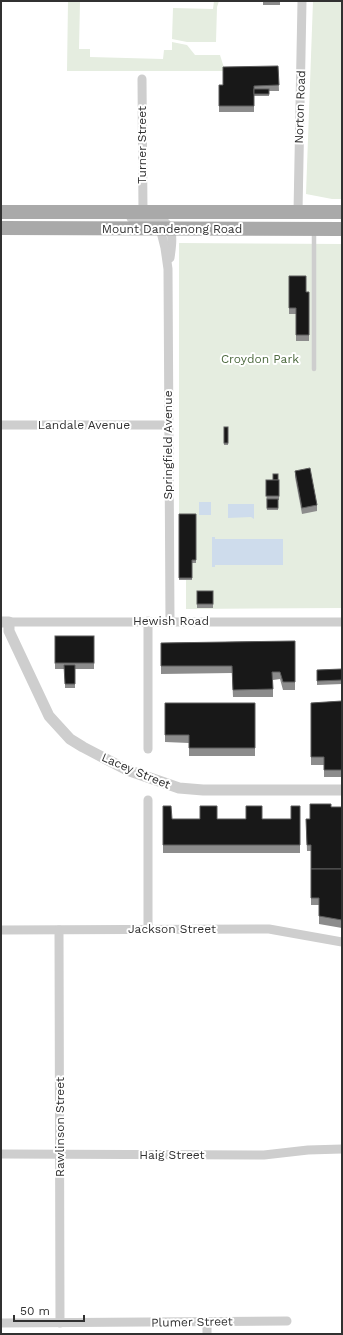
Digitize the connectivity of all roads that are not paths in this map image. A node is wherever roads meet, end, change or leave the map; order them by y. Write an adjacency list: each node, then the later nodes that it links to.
1 (302, 1): 6 (street, Norton Road)
2 (142, 79): 5 (street, Turner Street)
3 (1, 212): 4 (main road, Mount Dandenong Road)
4 (86, 212): 5 (main road, Mount Dandenong Road); 9 (street)
5 (143, 212): 6 (main road, Mount Dandenong Road)
6 (298, 212): 7 (main road, Mount Dandenong Road); 10 (main road)
7 (342, 212)
8 (1, 228): 9 (main road, Mount Dandenong Road)
9 (165, 228): 10 (main road, Mount Dandenong Road); 15 (street, Springfield Avenue)
10 (298, 229): 11 (main road, Mount Dandenong Road)
11 (314, 229): 12 (main road, Mount Dandenong Road); 13 (lane)
12 (342, 229)
13 (314, 369)
14 (1, 425): 15 (street, Landale Avenue)
15 (168, 425): 17 (street, Springfield Avenue)
16 (148, 621): 17 (street, Hewish Road); 18 (street, Hewish Road); 20 (street)
17 (170, 621): 19 (street, Hewish Road)
18 (5, 622): 21 (street, Lacey Street)
19 (342, 622)
20 (148, 749)
21 (341, 790)
22 (148, 800): 23 (street)
23 (148, 928): 25 (street, Jackson Street); 26 (street, Jackson Street)
24 (1, 930): 25 (street, Jackson Street)
25 (59, 930): 29 (street, Rawlinson Street)
26 (342, 942)
27 (342, 1149): 29 (street, Haig Street)
28 (1, 1154): 29 (street, Haig Street)
29 (60, 1154): 33 (street, Rawlinson Street)
30 (287, 1321): 31 (street, Plumer Street)
31 (207, 1322): 33 (street, Plumer Street); 34 (street)
32 (1, 1323): 33 (street, Plumer Street)
33 (60, 1323)
34 (207, 1334)

